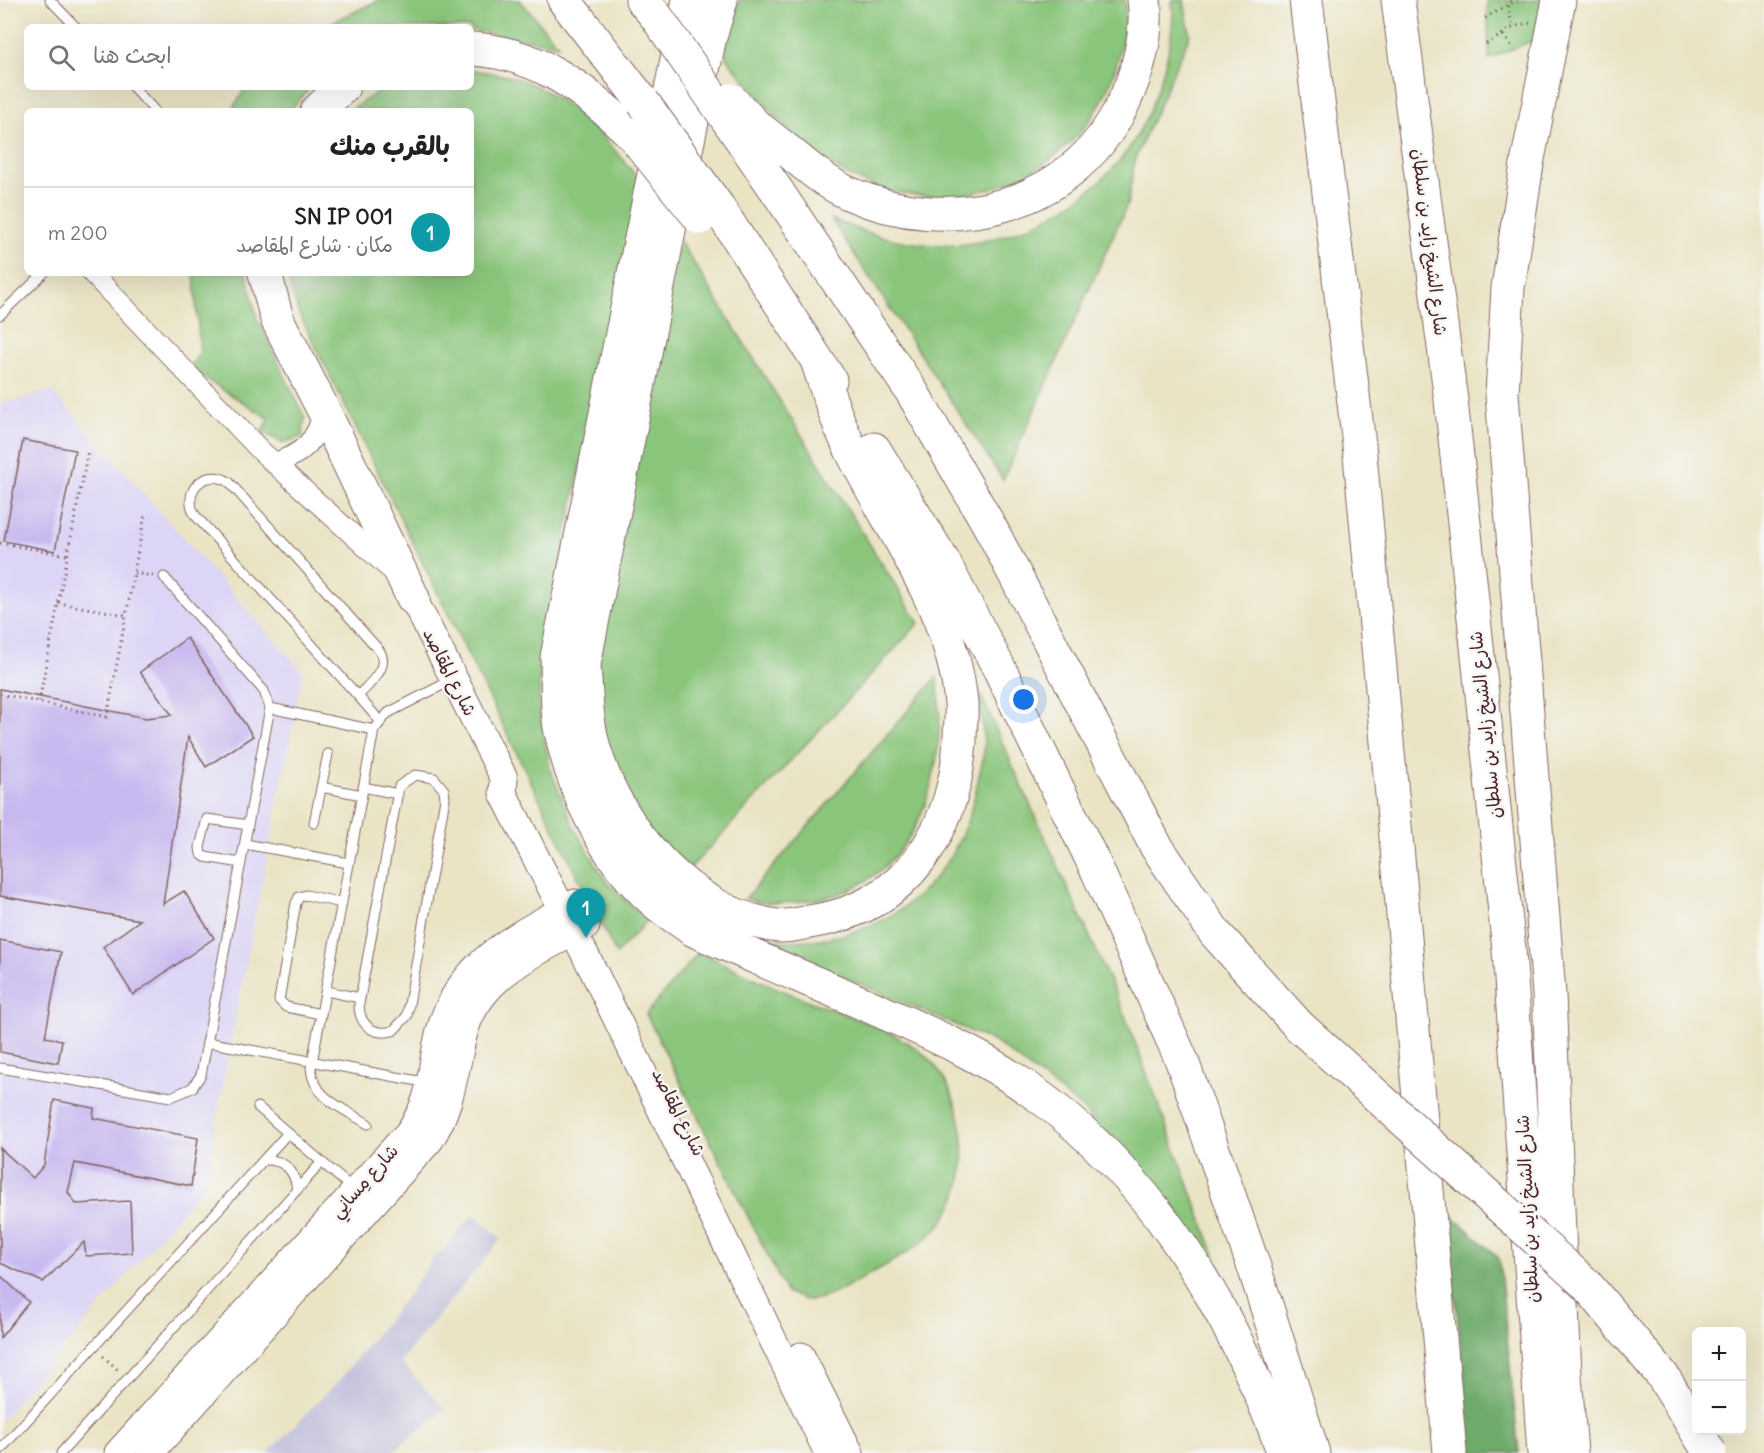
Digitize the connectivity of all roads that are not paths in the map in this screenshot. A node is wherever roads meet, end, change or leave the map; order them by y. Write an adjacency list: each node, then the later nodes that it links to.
1 (50, 0): 10 (lane)
2 (564, 0): 16 (highway, bridge)
3 (689, 0): 40 (highway)
4 (719, 0): 40 (highway)
5 (1144, 0): 9 (highway, bridge)
6 (1306, 0): 68 (highway)
7 (1398, 0): 69 (highway, شارع الشيخ زايد بن سلطان)
8 (1559, 0): 70 (highway)
9 (649, 8): 71 (highway, bridge)
10 (73, 24)
11 (474, 49): 16 (highway, bridge)
12 (136, 90): 14 (lane)
13 (340, 90): 15 (highway)
14 (152, 108)
15 (319, 108)
16 (709, 212): 23 (highway)
17 (41, 276): 20 (lane)
18 (95, 276): 22 (street)
19 (267, 276): 21 (highway)
20 (0, 315)
21 (324, 411): 22 (street); 25 (highway)
22 (273, 463): 25 (street)
23 (932, 570): 43 (highway); 67 (highway)
24 (164, 577): 28 (lane)
25 (412, 598): 26 (street, شارع المقاصد)
26 (454, 679): 29 (lane); 42 (street, شارع المقاصد)
27 (358, 696): 27 (lane); 29 (lane)
28 (270, 708): 30 (lane); 36 (lane)
29 (380, 721): 30 (lane)
30 (374, 730): 33 (lane)
31 (328, 754): 32 (lane)
32 (321, 787): 33 (lane); 35 (lane)
33 (363, 791): 34 (lane); 39 (lane)
34 (398, 794): 45 (lane); 45 (lane)
35 (314, 823)
36 (248, 825): 37 (lane); 38 (lane)
37 (245, 844): 38 (lane); 39 (lane)
38 (241, 863): 47 (lane)
39 (350, 863): 41 (lane)
40 (666, 891): 43 (highway)
41 (342, 903): 44 (lane); 46 (lane)
42 (574, 918): 50 (street, شارع مِسانِي); 51 (street, شارع المقاصد); 58 (street, شارع مِسانِي)
43 (729, 929): 66 (highway)
44 (326, 991): 45 (lane); 46 (lane)
45 (360, 998)
46 (321, 1014): 48 (lane)
47 (207, 1042): 48 (lane); 49 (lane)
48 (312, 1062): 50 (lane); 53 (lane)
49 (0, 1068)
50 (432, 1083): 58 (street, شارع مِسانِي)
51 (666, 1103): 64 (street, شارع المقاصد); 65 (street, شارع المقاصد)
52 (258, 1107): 54 (lane)
53 (368, 1124)
54 (288, 1133): 55 (lane); 56 (lane)
55 (264, 1160): 57 (lane); 60 (lane)
56 (321, 1162): 57 (lane); 58 (lane)
57 (297, 1190): 61 (lane)
58 (364, 1198): 59 (street, شارع مِسانِي)
59 (234, 1343): 62 (street, شارع مِسانِي); 63 (street, شارع مِسانِي)
60 (0, 1450)
61 (62, 1453)
62 (118, 1453)
63 (150, 1453)
64 (828, 1453)
65 (850, 1453)
66 (1284, 1453)
67 (1313, 1453)
68 (1450, 1453)
69 (1544, 1453)
70 (1571, 1453)
71 (1710, 1453)

